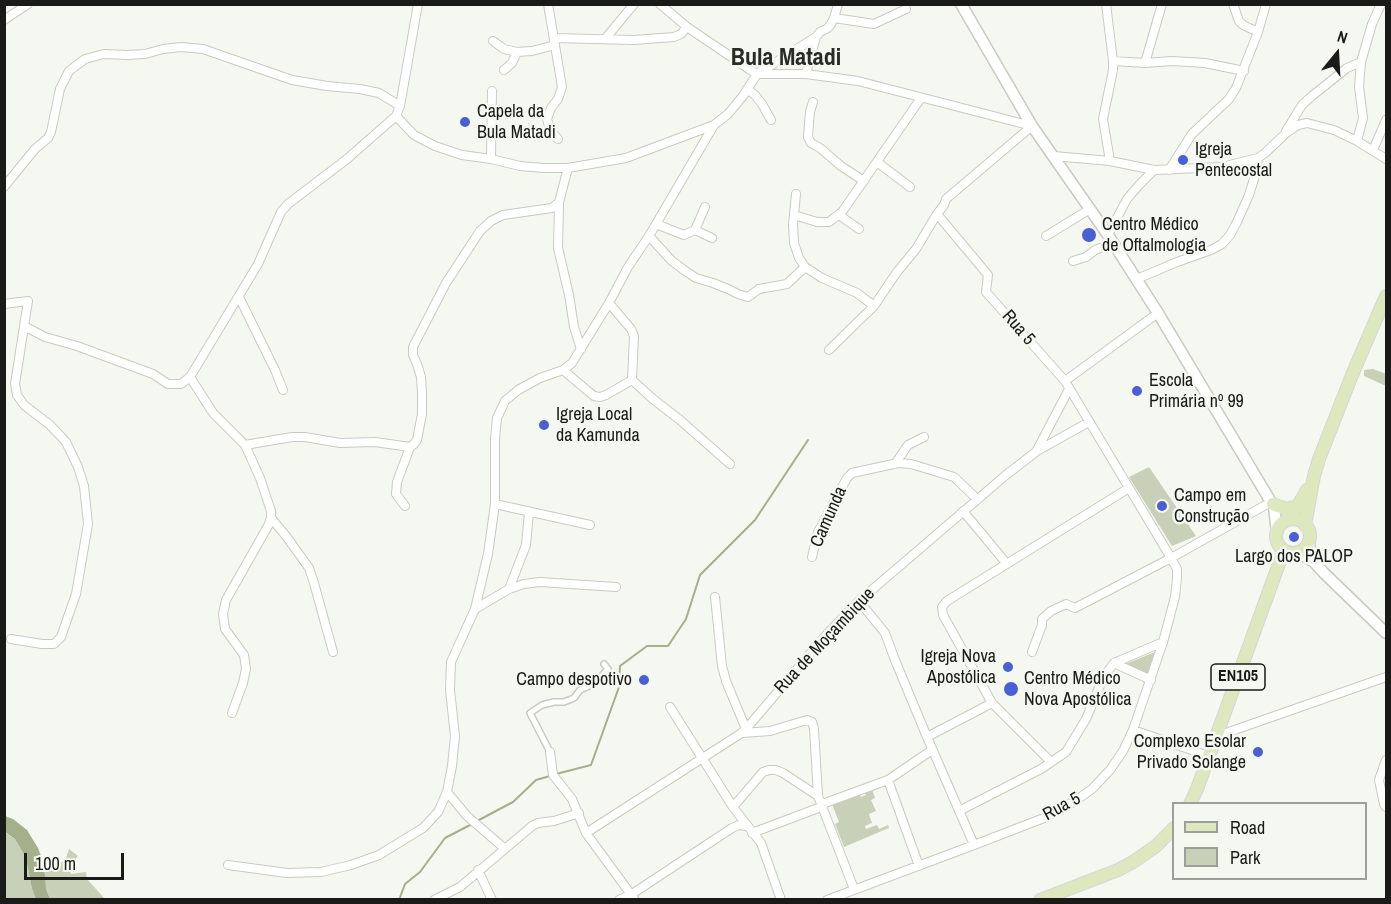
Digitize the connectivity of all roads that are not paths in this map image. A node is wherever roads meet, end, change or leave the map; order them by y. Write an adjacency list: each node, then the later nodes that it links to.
1 (28, 4): 15 (street)
2 (418, 4): 34 (street)
3 (548, 4): 21 (street)
4 (634, 4): 19 (street)
5 (660, 4): 16 (street)
6 (838, 4): 14 (street)
7 (961, 4): 39 (main road)
8 (1106, 4): 23 (street)
9 (1162, 4): 25 (street)
10 (1233, 4): 17 (street)
11 (1266, 4): 17 (street)
12 (1381, 4): 24 (street)
13 (906, 9): 14 (street)
14 (834, 18): 18 (street)
15 (4, 20)
16 (687, 27): 19 (street); 28 (street)
17 (1258, 32): 27 (street)
18 (816, 37): 28 (street); 29 (street)
19 (605, 39): 21 (street)
20 (493, 41): 22 (street)
21 (554, 41): 22 (street); 41 (street)
22 (518, 52): 26 (street)
23 (1113, 62): 25 (street); 48 (street)
24 (1361, 62): 40 (street); 42 (street)
25 (1144, 63): 27 (street)
26 (504, 70)
27 (1244, 70): 52 (street)
28 (757, 74): 29 (street); 30 (street)
29 (806, 74): 32 (street)
30 (747, 89): 36 (street); 38 (street)
31 (492, 92): 46 (street)
32 (921, 98): 39 (street); 49 (street)
33 (813, 102): 53 (street)
34 (400, 106): 35 (street); 54 (street)
35 (396, 116): 46 (street); 74 (street)
36 (771, 120)
37 (1386, 120): 43 (street)
38 (714, 125): 50 (street); 63 (street)
39 (1032, 126): 44 (main road); 60 (street)
40 (1284, 134): 42 (street); 45 (street)
41 (558, 139)
42 (1357, 141): 43 (street)
43 (1373, 150): 47 (street)
44 (1054, 156): 48 (street); 59 (main road)
45 (1258, 158): 52 (street); 72 (street)
46 (491, 159): 50 (street)
47 (1386, 159)
48 (1110, 161): 51 (street)
49 (877, 162): 53 (street); 55 (street)
50 (568, 168): 57 (street)
51 (1154, 170): 52 (street); 69 (street)
52 (1169, 170)
53 (864, 181): 62 (street)
54 (4, 187)
55 (910, 187)
56 (796, 194): 61 (street)
57 (559, 202): 80 (street); 90 (street)
58 (705, 207): 65 (street)
59 (1090, 209): 67 (street); 69 (main road)
60 (937, 214): 77 (street); 85 (street, Rua 5)
61 (794, 215): 62 (street); 71 (street)
62 (839, 215): 64 (street)
63 (656, 224): 65 (street); 66 (street)
64 (860, 229)
65 (695, 230): 68 (street)
66 (649, 236): 71 (street); 75 (street)
67 (1046, 236)
68 (712, 238)
69 (1111, 239): 70 (street); 72 (main road)
70 (1073, 261)
71 (805, 267): 77 (street)
72 (1137, 279): 78 (main road)
73 (1386, 296): 94 (main road)
74 (239, 297): 83 (street); 86 (street)
75 (609, 303): 80 (street); 84 (street)
76 (4, 304): 79 (street)
77 (874, 306): 81 (street)
78 (1158, 313): 85 (street); 98 (main road)
79 (24, 326): 83 (street); 120 (street)
80 (581, 349): 82 (street)
81 (829, 350)
82 (563, 370): 84 (street); 97 (street)
83 (190, 377): 89 (street)
84 (632, 380): 92 (street)
85 (1067, 385): 87 (street, Rua 5); 91 (street)
86 (283, 390)
87 (1089, 422): 91 (street, Rua de Moçambique); 95 (street, Rua 5)
88 (924, 437): 93 (street)
89 (246, 445): 90 (street); 103 (street)
90 (410, 447): 99 (street)
91 (1037, 451): 96 (street, Rua de Moçambique)
92 (730, 464)
93 (895, 464): 96 (street, Camunda); 110 (street, Camunda)
94 (1314, 476): 100 (main road); 106 (main road)
95 (1129, 488): 111 (street, Rua 5); 113 (street)
96 (977, 499): 101 (street, Rua de Moçambique)
97 (495, 504): 102 (street); 118 (street)
98 (1273, 504): 100 (main road); 104 (main road); 107 (main road); 111 (street)
99 (405, 506)
100 (1299, 506): 104 (main road)
101 (963, 511): 113 (street); 117 (street, Rua de Moçambique)
102 (529, 512): 105 (street); 115 (street)
103 (271, 518): 122 (street); 130 (street)
104 (1290, 518): 106 (main road); 107 (main road)
105 (590, 525)
106 (1305, 525): 108 (main road)
107 (1277, 533): 109 (main road)
108 (1309, 540): 109 (main road, EN105); 112 (main road)
109 (1291, 552): 112 (main road); 133 (main road, EN105); 137 (main road, EN105)
110 (812, 557)
111 (1171, 558): 121 (street, Rua 5); 123 (street)
112 (1314, 562): 119 (main road)
113 (1007, 564): 128 (street)
114 (615, 587): 115 (street)
115 (509, 589): 118 (street)
116 (715, 597): 132 (street)
117 (860, 601): 132 (street, Rua de Moçambique); 134 (street)
118 (475, 609): 142 (street)
119 (1386, 633)
120 (11, 639)
121 (1163, 642): 124 (street); 127 (street, Rua 5)
122 (333, 652)
123 (1032, 652)
124 (1114, 663): 127 (street); 140 (street)
125 (604, 664): 136 (street)
126 (1386, 677): 133 (street)
127 (1151, 680): 131 (street, Rua 5)
128 (992, 704): 134 (street); 140 (street)
129 (670, 707): 138 (street)
130 (232, 713)
131 (1133, 730): 137 (street); 156 (street, Rua 5)
132 (743, 731): 138 (street, Rua de Moçambique); 143 (street)
133 (1226, 733): 145 (main road, EN105)
134 (927, 737): 135 (street)
135 (932, 750): 141 (street); 149 (street)
136 (550, 752): 150 (street)
137 (1209, 756): 144 (main road, EN105)
138 (703, 759): 146 (street); 153 (street, Rua de Moçambique)
139 (1386, 760): 148 (street)
140 (1051, 762): 149 (street)
141 (888, 780): 147 (street); 159 (street)
142 (447, 792): 157 (street); 158 (street)
143 (818, 796): 146 (street); 147 (street)
144 (1191, 802)
145 (1200, 802)
146 (733, 807): 151 (street)
147 (821, 807): 154 (street); 161 (street)
148 (1386, 807)
149 (959, 811): 156 (street)
150 (579, 813): 153 (street); 157 (street)
151 (746, 826): 154 (street); 162 (street)
152 (1172, 829): 168 (main road)
153 (586, 833): 162 (street)
154 (752, 833): 166 (street)
155 (1172, 841): 169 (main road)
156 (974, 846): 159 (street, Rua 5)
157 (504, 848): 160 (street)
158 (228, 865)
159 (919, 866): 161 (street, Rua 5)
160 (477, 870): 163 (street); 164 (street)
161 (854, 889): 167 (street, Rua 5)
162 (634, 897): 165 (street)
163 (434, 900)
164 (492, 900)
165 (620, 900)
166 (781, 900)
167 (827, 900)
168 (1040, 900)
169 (1062, 900)

